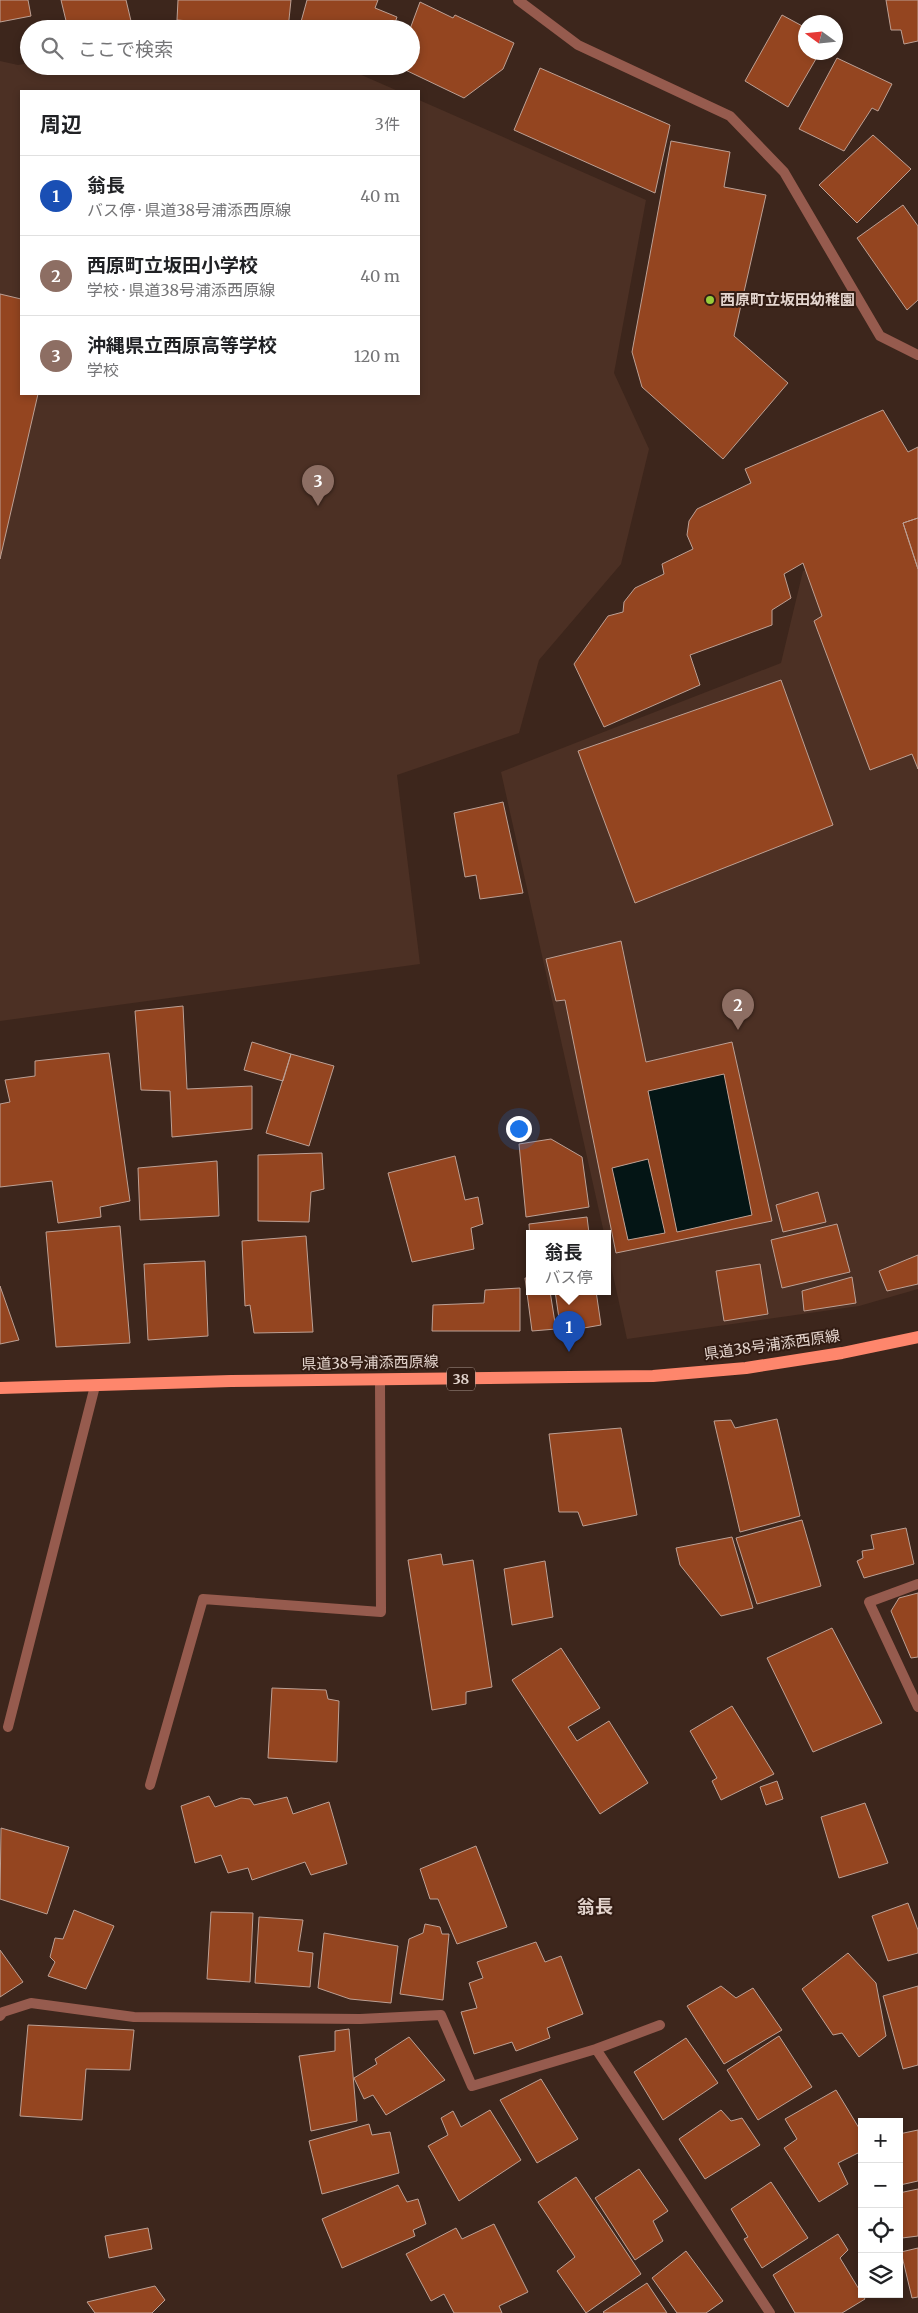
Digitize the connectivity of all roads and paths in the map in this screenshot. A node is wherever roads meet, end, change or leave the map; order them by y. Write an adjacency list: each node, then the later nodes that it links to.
1 (518, 0): 2 (street)
2 (918, 355)
3 (918, 1337): 4 (main road, 県道38号浦添西原線 / 38)
4 (380, 1380): 5 (main road, 県道38号浦添西原線 / 38); 10 (street)
5 (95, 1386): 6 (main road, 県道38号浦添西原線 / 38); 9 (street)
6 (0, 1388)
7 (918, 1584): 8 (street)
8 (918, 1707)
9 (8, 1727)
10 (150, 1785)
11 (0, 2016): 13 (street)
12 (660, 2025): 13 (street)
13 (596, 2049): 14 (street)
14 (770, 2313)

